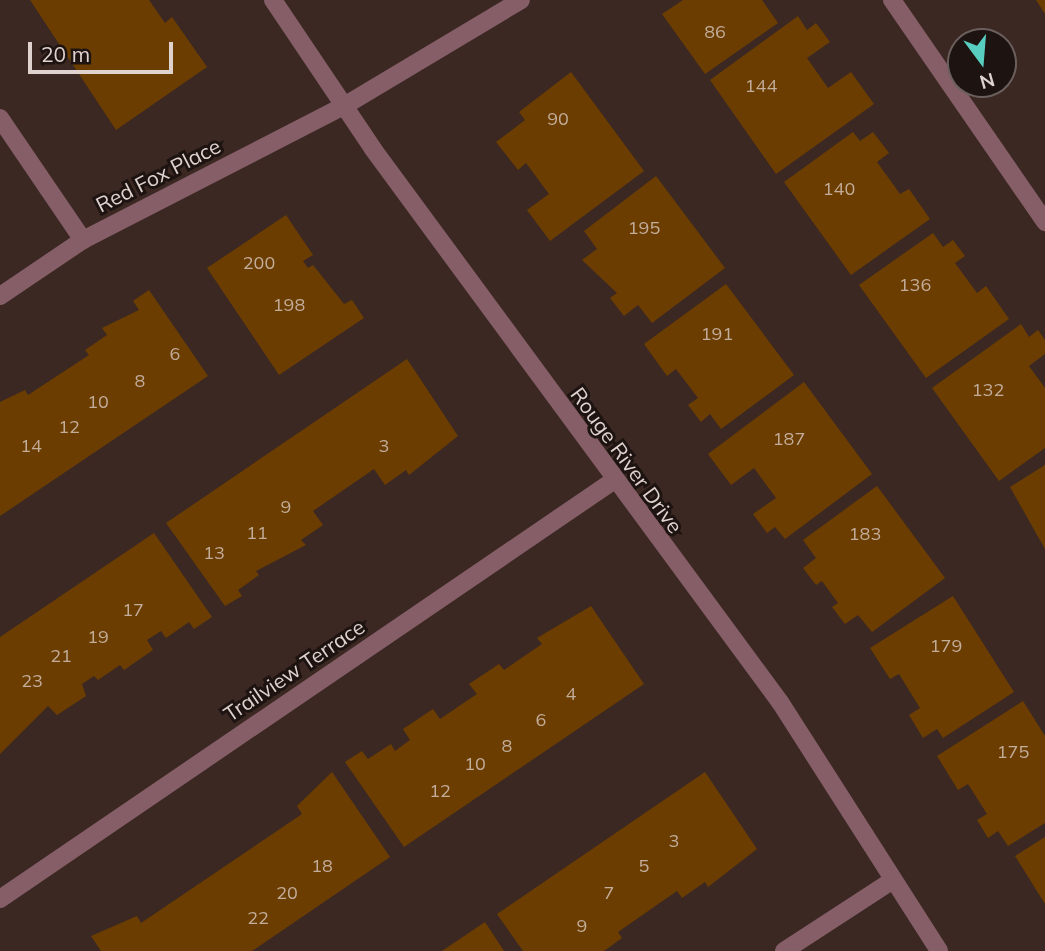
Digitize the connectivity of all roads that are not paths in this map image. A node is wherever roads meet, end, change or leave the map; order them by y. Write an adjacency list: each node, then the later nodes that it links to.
1 (274, 0): 4 (street, Rouge River Drive)
2 (522, 0): 4 (street, Red Fox Place)
3 (892, 0): 6 (street)
4 (344, 106): 7 (street, Red Fox Place); 9 (street, Rouge River Drive)
5 (0, 118): 7 (street)
6 (1045, 222)
7 (83, 240): 8 (street, Red Fox Place)
8 (0, 296)
9 (613, 481): 10 (street, Rouge River Drive); 11 (street, Trailview Terrace)
10 (890, 882): 12 (street); 13 (street, Rouge River Drive)
11 (0, 899)
12 (784, 951)
13 (939, 951)

